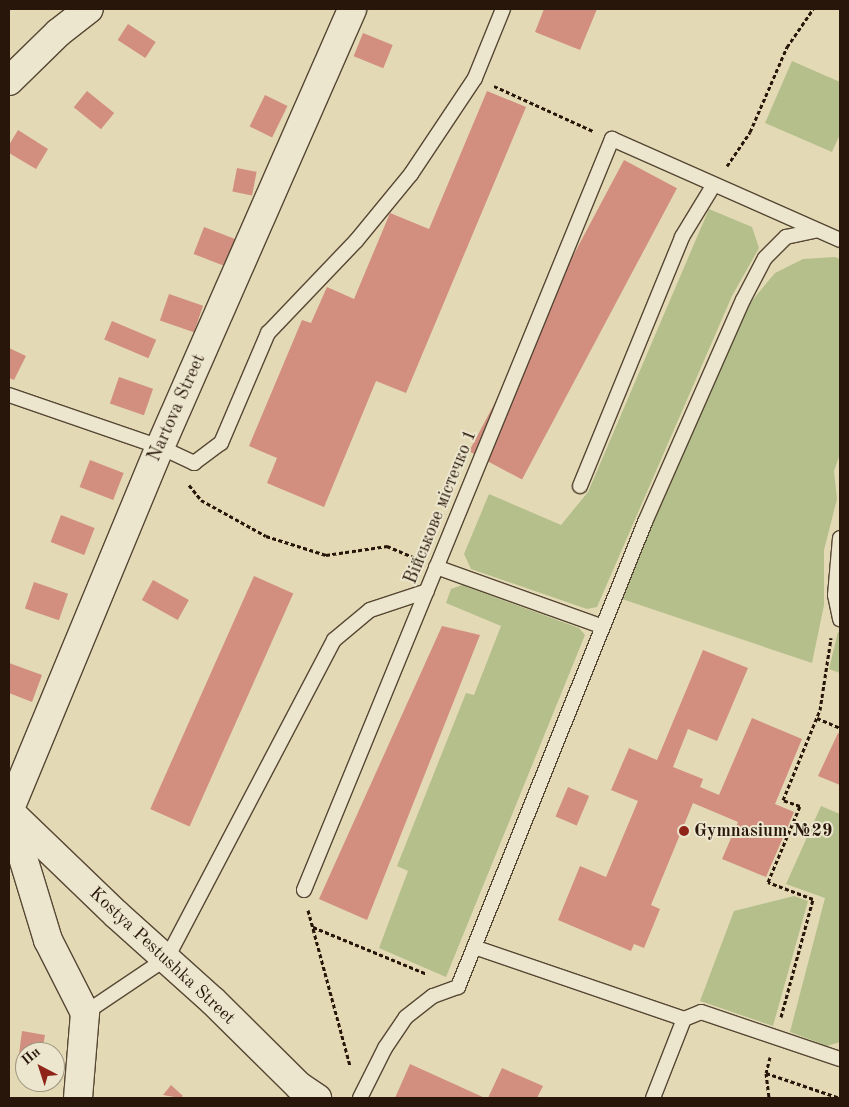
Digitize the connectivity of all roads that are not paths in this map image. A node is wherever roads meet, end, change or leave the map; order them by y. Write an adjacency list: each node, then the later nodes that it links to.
1 (89, 9): 4 (street)
2 (352, 9): 9 (street, Nartova Street)
3 (503, 9): 9 (lane)
4 (9, 81)
5 (713, 186): 6 (lane); 10 (lane); 12 (lane, Військове містечко 1)
6 (815, 231): 7 (lane); 15 (lane)
7 (840, 240)
8 (9, 396): 9 (lane)
9 (160, 447): 16 (street, Nartova Street)
10 (580, 486)
11 (840, 538): 14 (lane)
12 (436, 567): 13 (lane, Військове містечко 1); 15 (lane)
13 (427, 591): 17 (lane, Військове містечко 1); 19 (lane)
14 (839, 616)
15 (602, 626): 18 (lane)
16 (9, 811): 19 (street, Kostya Pestushka Street); 20 (street)
17 (304, 890)
18 (474, 947): 21 (lane); 25 (lane)
19 (167, 958): 20 (lane); 24 (street, Kostya Pestushka Street)
20 (85, 1013): 23 (street)
21 (684, 1019): 22 (lane); 26 (lane)
22 (840, 1059)
23 (78, 1098)
24 (317, 1098)
25 (360, 1098)
26 (654, 1098)

